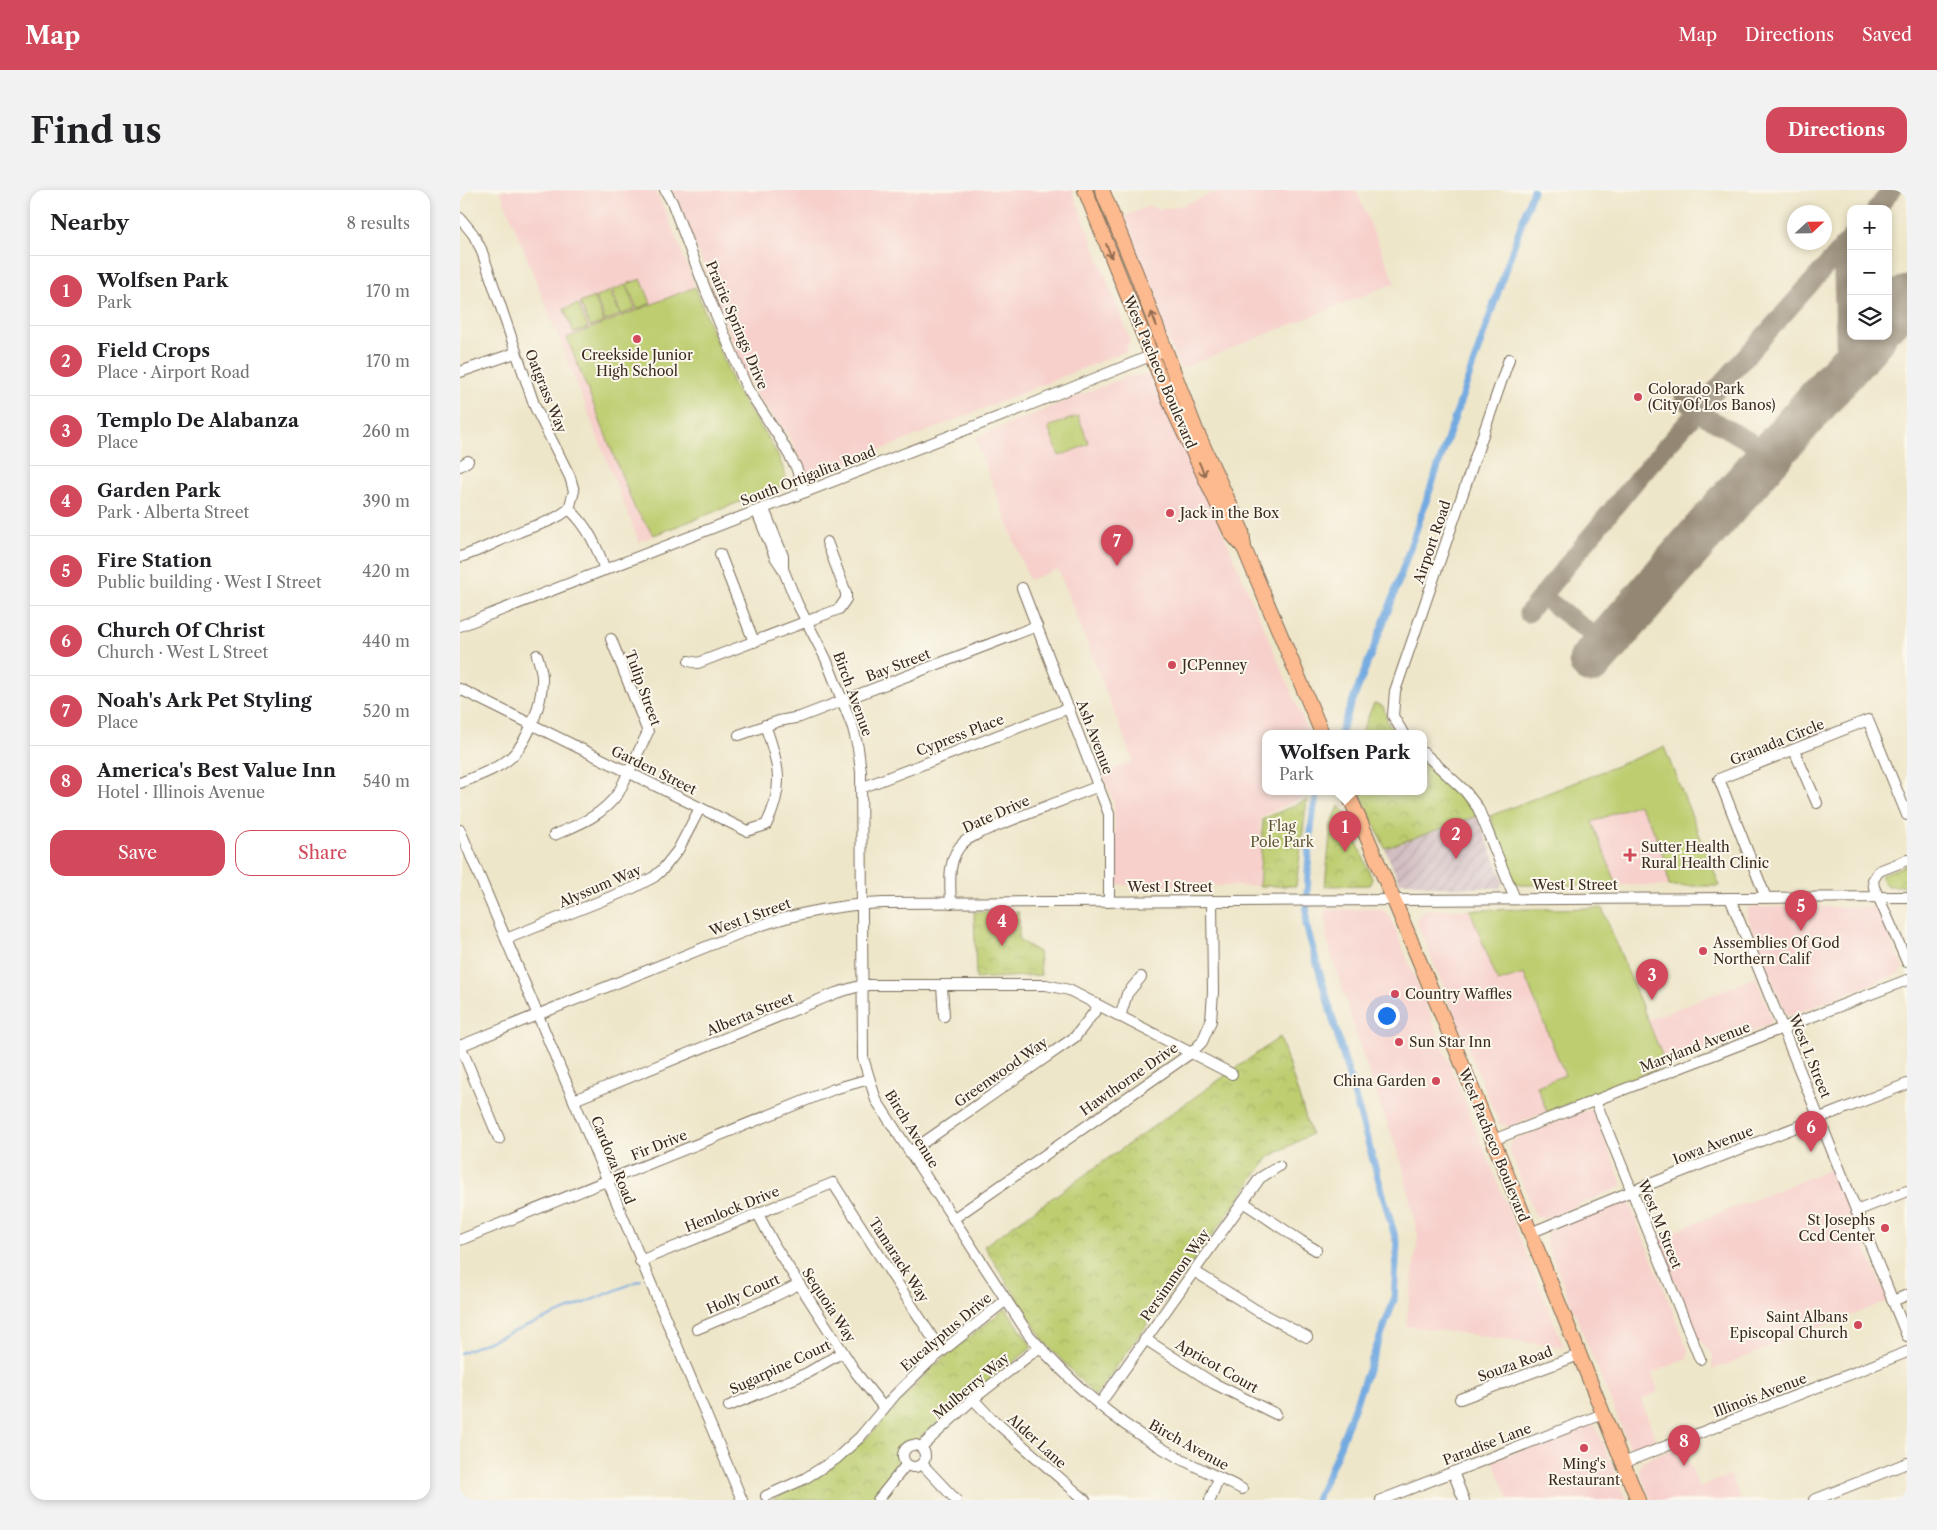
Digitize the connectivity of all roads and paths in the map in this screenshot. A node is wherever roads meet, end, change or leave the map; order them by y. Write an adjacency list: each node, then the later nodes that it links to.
1 (665, 190): 12 (street, Prairie Springs Drive)
2 (1085, 190): 9 (highway, West Pacheco Boulevard, one-way to 9)
3 (1094, 190): 6 (highway)
4 (1102, 190): 6 (highway, West Pacheco Boulevard)
5 (460, 218): 8 (street, Oatgrass Way)
6 (1121, 237): 7 (highway, West Pacheco Boulevard, one-way to 6)
7 (1165, 350): 9 (street, South Ortigalita Road); 16 (highway, West Pacheco Boulevard)
8 (515, 353): 11 (street); 13 (street, Oatgrass Way)
9 (1152, 356): 12 (street, South Ortigalita Road); 16 (highway, West Pacheco Boulevard, one-way to 16)
10 (1509, 359): 34 (street, Airport Road)
11 (460, 372)
12 (805, 492): 14 (street, South Ortigalita Road)
13 (569, 509): 18 (street); 19 (street)
14 (760, 510): 19 (street, South Ortigalita Road); 21 (street, Birch Avenue)
15 (827, 542): 21 (street)
16 (1244, 548): 33 (highway, West Pacheco Boulevard)
17 (720, 554): 25 (street)
18 (460, 557)
19 (605, 570): 22 (street, South Ortigalita Road)
20 (1022, 588): 23 (street, Ash Avenue)
21 (807, 622): 25 (street); 29 (street, Birch Avenue)
22 (460, 626)
23 (1037, 626): 29 (street, Bay Street); 30 (street, Ash Avenue)
24 (611, 639): 38 (street, Tulip Street)
25 (754, 642): 27 (street)
26 (537, 655): 31 (street)
27 (689, 661)
28 (460, 689): 31 (street, Garden Street)
29 (842, 701): 32 (street, Bay Street); 41 (street, Birch Avenue)
30 (1069, 708): 40 (street, Ash Avenue); 41 (street, Cypress Place)
31 (531, 725): 38 (street, Garden Street); 39 (street)
32 (765, 725): 35 (street, Bay Street); 44 (street, Garden Street)
33 (1321, 730)
34 (1401, 730)
35 (739, 736)
36 (1794, 750): 43 (street); 45 (street, Granada Circle); 53 (street, Granada Circle)
37 (1427, 756): 54 (street)
38 (628, 772): 44 (street, Garden Street); 47 (street, Tulip Street)
39 (460, 783)
40 (1099, 786): 57 (street, Ash Avenue); 58 (street, Date Drive)
41 (861, 788): 59 (street, Birch Avenue)
42 (1349, 795): 55 (highway, West Pacheco Boulevard)
43 (1817, 803)
44 (700, 808): 60 (street, Alyssum Way)
45 (1907, 815)
46 (460, 830): 48 (street, Cardoza Road)
47 (554, 835)
48 (462, 842): 60 (street, Cardoza Road)
49 (1907, 860): 50 (street)
50 (1878, 896): 51 (street, West I Street); 53 (street, West I Street); 61 (street)
51 (1907, 896)
52 (1730, 898): 53 (street, West I Street); 54 (street, West I Street); 70 (street, West L Street)
53 (1766, 898)
54 (1515, 899): 55 (street, West I Street)
55 (1394, 900): 56 (street, West I Street); 80 (highway, West Pacheco Boulevard)
56 (1212, 901): 57 (street, West I Street); 72 (street, Hawthorne Drive)
57 (1109, 902): 58 (street, West I Street)
58 (951, 903): 59 (street, West I Street)
59 (862, 904): 64 (street, Birch Avenue); 67 (street, West I Street)
60 (506, 939): 67 (street, Cardoza Road)
61 (1907, 962)
62 (1141, 977): 69 (street)
63 (1907, 980): 70 (street, Maryland Avenue)
64 (863, 985): 65 (street, Alberta Street); 74 (street, Birch Avenue); 76 (street, Alberta Street)
65 (942, 986): 66 (street, Alberta Street); 68 (street)
66 (1098, 1006): 69 (street, Alberta Street); 81 (street, Greenwood Way)
67 (538, 1015): 71 (street, West I Street); 76 (street, Cardoza Road)
68 (944, 1016)
69 (1120, 1017): 72 (street, Alberta Street)
70 (1783, 1027): 77 (street, Maryland Avenue); 78 (street, West L Street)
71 (460, 1045): 79 (street)
72 (1190, 1053): 73 (street, Alberta Street); 90 (street, Hawthorne Drive)
73 (1232, 1074)
74 (869, 1079): 81 (street, Birch Avenue); 83 (street, Fir Drive)
75 (1907, 1084): 78 (street, Iowa Avenue)
76 (574, 1100): 83 (street, Cardoza Road)
77 (1595, 1100): 80 (street, Maryland Avenue); 86 (street, West M Street)
78 (1820, 1117): 86 (street, Iowa Avenue); 88 (street, West L Street)
79 (499, 1140)
80 (1493, 1140): 91 (highway, West Pacheco Boulevard)
81 (910, 1152): 90 (street, Birch Avenue)
82 (1279, 1166): 87 (street, Persimmon Way)
83 (607, 1181): 92 (street, Fir Drive); 94 (street, Cardoza Road)
84 (834, 1183): 89 (street, Hemlock Drive); 105 (street, Tamarack Way)
85 (1907, 1190): 88 (street)
86 (1632, 1191): 91 (street, Iowa Avenue); 109 (street, West M Street)
87 (1243, 1202): 93 (street); 95 (street, Persimmon Way)
88 (1856, 1211): 99 (street, West L Street)
89 (758, 1214): 94 (street, Hemlock Drive); 96 (street, Sequoia Way)
90 (953, 1218): 98 (street, Birch Avenue)
91 (1530, 1233): 108 (highway, West Pacheco Boulevard)
92 (460, 1240)
93 (1316, 1250)
94 (640, 1261): 127 (street, Cardoza Road)
95 (1194, 1271): 102 (street); 103 (street, Persimmon Way)
96 (799, 1284): 100 (street, Holly Court); 106 (street, Sequoia Way)
97 (1907, 1296): 99 (street)
98 (1006, 1300): 104 (street, Birch Avenue); 105 (street, Eucalyptus Drive)
99 (1893, 1301): 101 (street, West L Street)
100 (697, 1329)
101 (1907, 1336)
102 (1307, 1337)
103 (1146, 1339): 112 (street, Persimmon Way); 115 (street, Apricot Court)
104 (1040, 1347): 110 (street, Mulberry Way); 112 (street, Birch Avenue)
105 (941, 1351): 114 (street, Eucalyptus Drive)
106 (843, 1352): 113 (street, Sugarpine Court); 114 (street, Sequoia Way)
107 (1907, 1352): 118 (street, Illinois Avenue)
108 (1579, 1355): 111 (street, Souza Road); 116 (highway, West Pacheco Boulevard)
109 (1700, 1359)
110 (973, 1399): 117 (street, Mulberry Way); 129 (street, Alder Lane)
111 (1460, 1399)
112 (1098, 1405): 123 (street, Birch Avenue)
113 (729, 1406)
114 (884, 1408): 125 (street, Eucalyptus Drive)
115 (1276, 1414)
116 (1603, 1414): 118 (highway, West Pacheco Boulevard); 122 (street, Paradise Lane)
117 (921, 1447): 120 (street); 121 (street)
118 (1623, 1463): 133 (highway, West Pacheco Boulevard)
119 (1907, 1463): 134 (street)
120 (922, 1464): 121 (street); 126 (street)
121 (906, 1465): 128 (street)
122 (1453, 1472): 131 (street, Paradise Lane); 132 (street)
123 (1219, 1478): 124 (street, Birch Avenue); 130 (street)
124 (1242, 1489)
125 (766, 1496)
126 (952, 1499)
127 (742, 1500)
128 (878, 1500)
129 (1086, 1500)
130 (1210, 1500)
131 (1381, 1500)
132 (1464, 1500)
133 (1638, 1500)
134 (1814, 1500)

